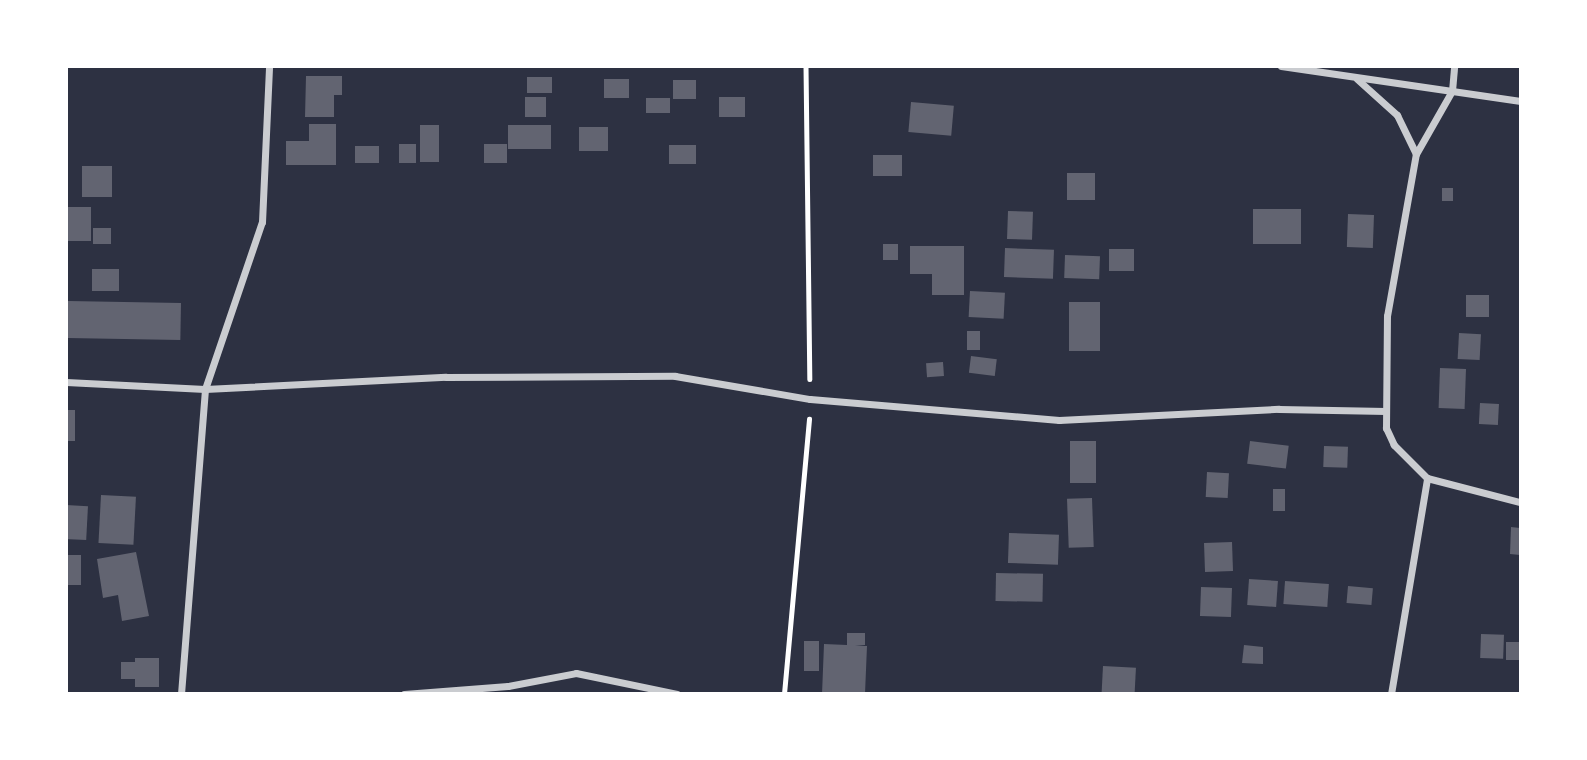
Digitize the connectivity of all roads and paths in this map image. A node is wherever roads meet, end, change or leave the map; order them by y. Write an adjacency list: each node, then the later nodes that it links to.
1 (269, 66): 9 (street)
2 (1282, 66): 4 (street)
3 (1454, 66): 5 (street)
4 (1355, 77): 5 (street); 7 (street)
5 (1452, 91): 6 (street); 7 (street)
6 (1521, 101)
7 (1416, 154): 10 (street)
8 (66, 382): 9 (street)
9 (205, 389): 10 (street); 13 (street)
10 (1386, 411): 11 (street)
11 (1427, 478): 12 (street); 16 (street)
12 (1521, 502)
13 (181, 694)
14 (404, 694): 15 (street)
15 (677, 694)
16 (1391, 694)

